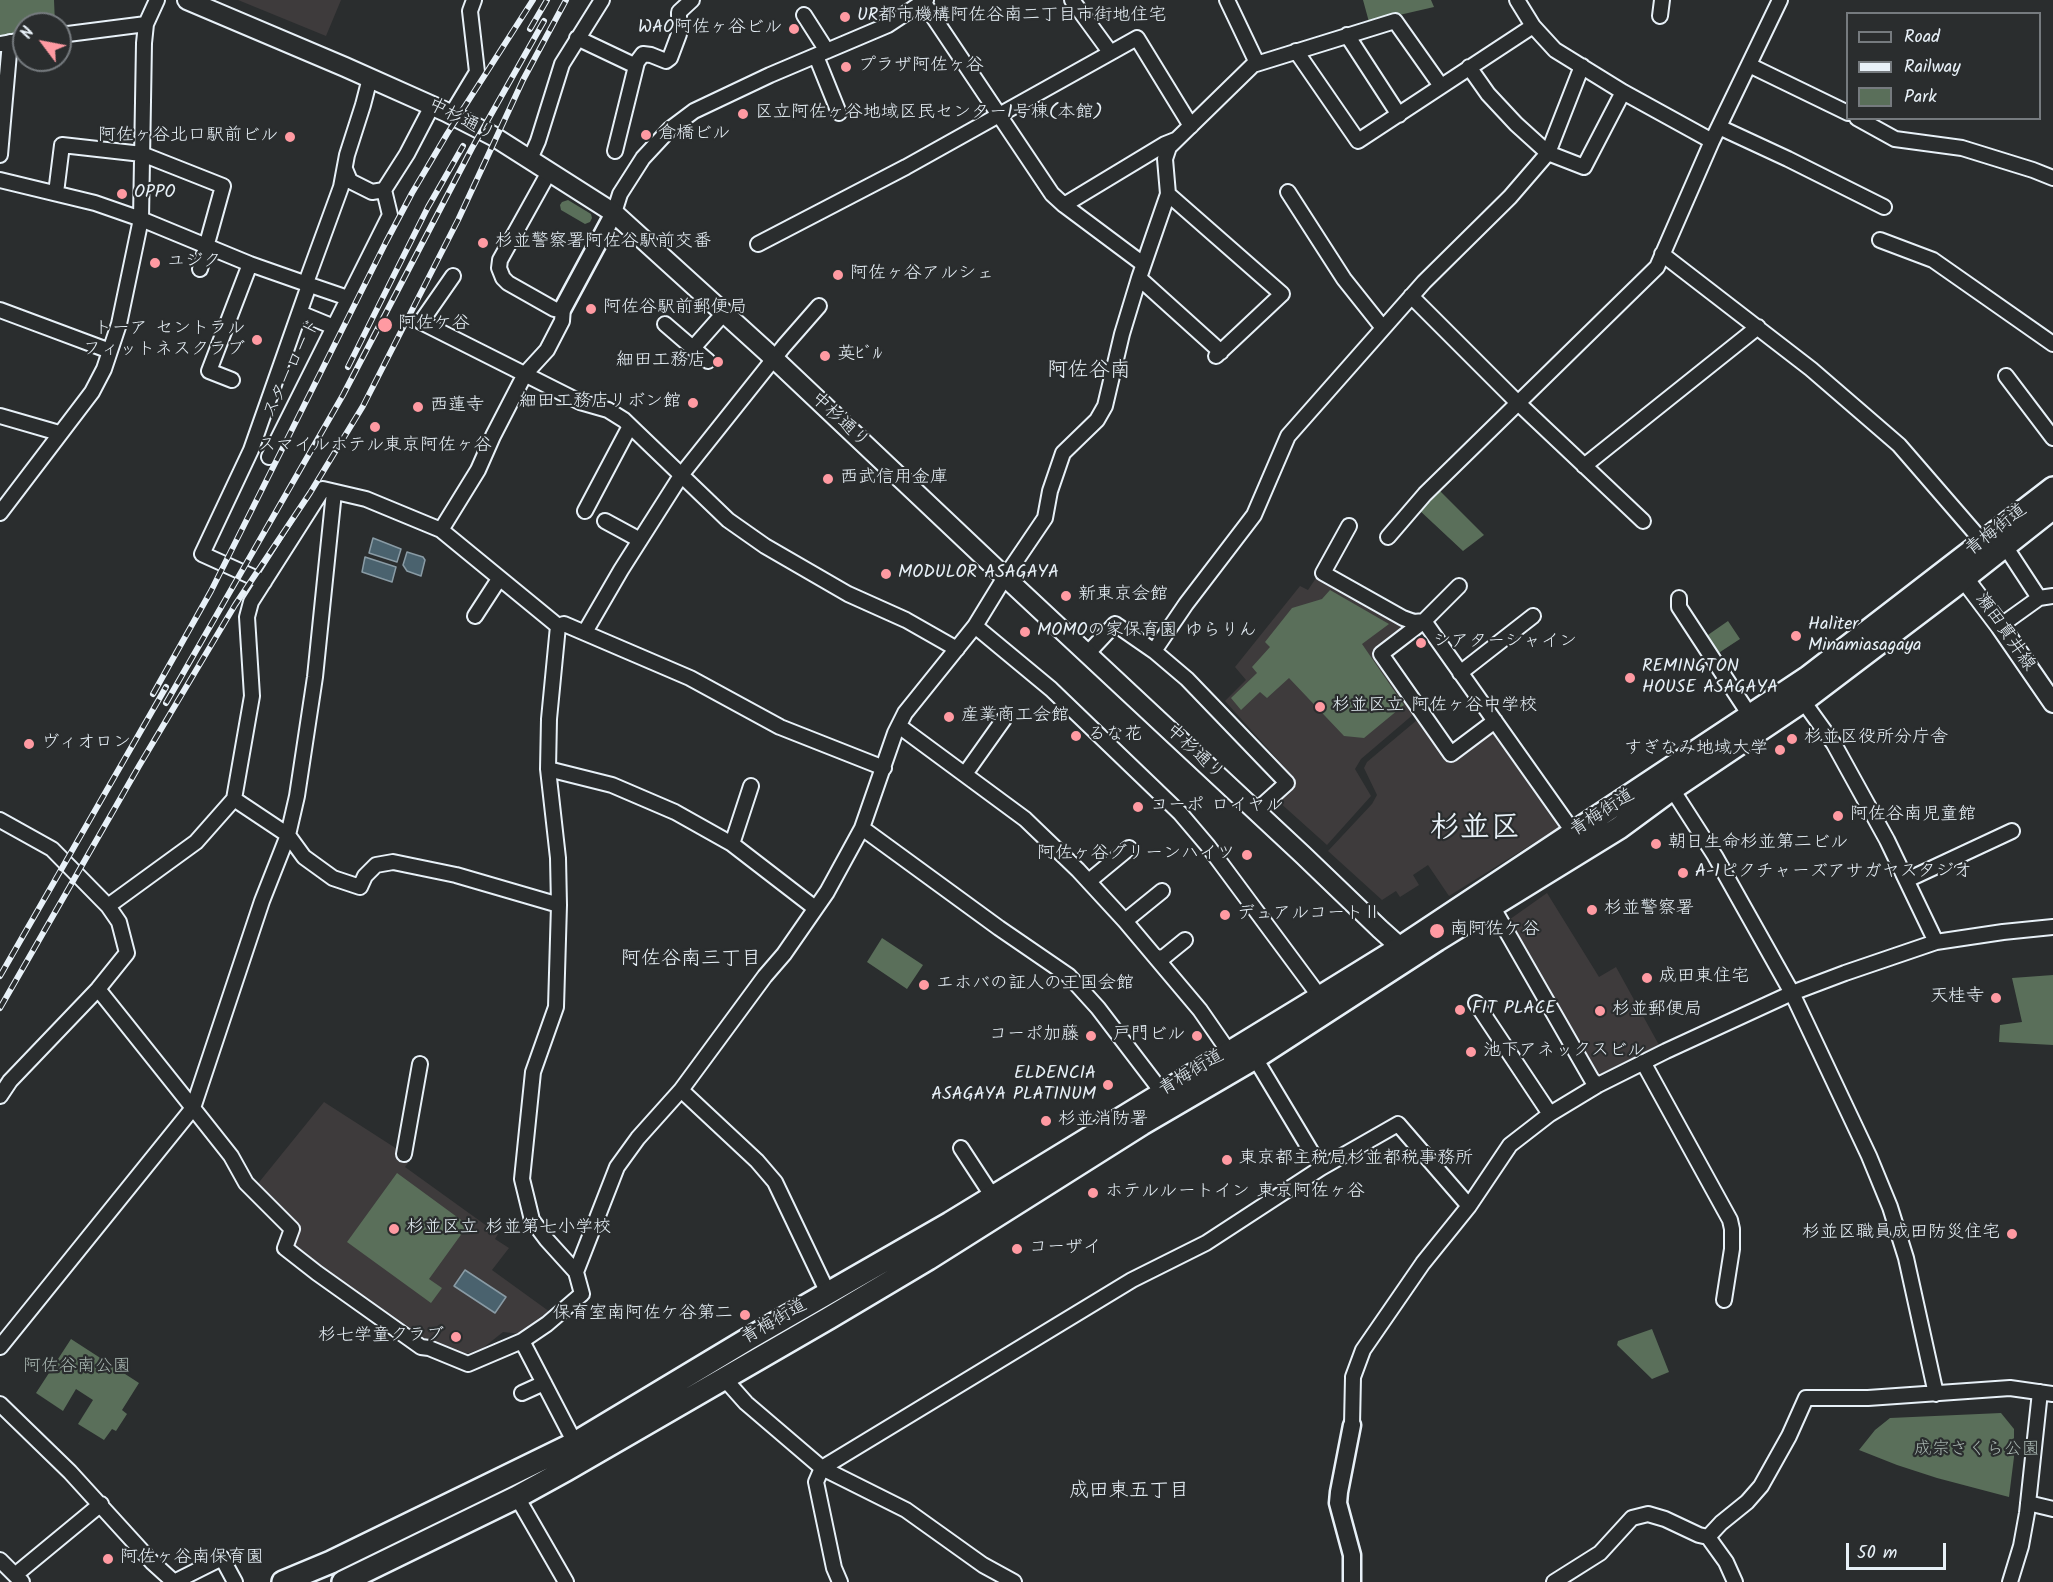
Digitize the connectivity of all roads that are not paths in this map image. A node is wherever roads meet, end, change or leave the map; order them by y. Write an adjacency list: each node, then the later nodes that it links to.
1 (158, 0): 14 (street)
2 (187, 0): 28 (main road, 中杉通り)
3 (602, 0): 18 (street)
4 (692, 0): 25 (street)
5 (1072, 0): 21 (street)
6 (1227, 0): 23 (street)
7 (1517, 0): 15 (street)
8 (1662, 0): 13 (street)
9 (1780, 0): 24 (street)
10 (923, 1): 22 (street); 35 (street)
11 (470, 4): 34 (street)
12 (804, 15): 22 (street)
13 (1660, 16)
14 (146, 24): 16 (street); 45 (street)
15 (1533, 26): 26 (street); 27 (street)
16 (72, 33)
17 (1347, 35): 20 (street); 29 (street); 36 (street)
18 (577, 38): 25 (street); 46 (street)
19 (11, 42): 44 (street)
20 (1296, 51): 23 (street); 36 (street)
21 (1110, 52): 35 (street); 38 (street)
22 (821, 53): 33 (street); 57 (street)
23 (1257, 63): 38 (street)
24 (1749, 65): 32 (street); 39 (street)
25 (636, 66): 42 (street)
26 (1581, 66): 30 (street); 43 (street)
27 (1469, 67): 29 (street); 43 (street)
28 (370, 78): 31 (main road, 中杉通り); 47 (street)
29 (1441, 86): 36 (street)
30 (1623, 92): 41 (street); 43 (street)
31 (432, 106): 34 (main road, 中杉通り); 51 (street)
32 (1846, 112)
33 (839, 113)
34 (451, 115): 46 (main road, 中杉通り)
35 (1000, 115): 55 (street); 60 (street)
36 (1399, 115)
37 (1861, 120): 49 (street)
38 (1191, 126): 40 (street)
39 (1719, 127): 41 (street); 56 (street)
40 (1175, 140): 54 (street); 55 (street)
41 (1712, 141): 62 (street)
42 (615, 151)
43 (1548, 153): 69 (street)
44 (0, 154)
45 (142, 154): 53 (street); 58 (street); 61 (street)
46 (530, 159): 48 (main road, 中杉通り)
47 (345, 169): 51 (street); 68 (street)
48 (549, 172): 57 (main road, 中杉通り); 72 (street)
49 (2053, 178)
50 (0, 180): 53 (street)
51 (384, 190): 70 (street, スターロード)
52 (1288, 192): 79 (street)
53 (56, 193): 58 (street)
54 (1168, 194): 64 (street); 67 (street)
55 (1064, 205): 64 (street)
56 (1884, 207)
57 (614, 213): 72 (street); 75 (main road, 中杉通り)
58 (141, 219): 61 (street); 82 (street)
59 (1880, 240): 80 (street)
60 (758, 244)
61 (207, 247): 63 (street); 65 (street)
62 (1662, 254): 78 (street); 88 (street)
63 (250, 264): 68 (street); 87 (street)
64 (1143, 264): 67 (street)
65 (200, 269)
66 (453, 276): 85 (street)
67 (1138, 278): 111 (street)
68 (307, 284): 70 (street); 74 (street)
69 (1411, 296): 79 (street); 88 (street)
70 (348, 298): 77 (street, スターロード)
71 (819, 306): 83 (street)
72 (563, 308): 85 (street)
73 (0, 310): 82 (street)
74 (300, 313): 77 (street); 113 (street)
75 (724, 313): 81 (street); 83 (main road, 中杉通り)
76 (665, 324): 81 (street)
77 (334, 327): 93 (street, スターロード)
78 (1758, 327): 94 (street); 108 (street)
79 (1383, 328): 125 (street)
80 (2053, 344)
81 (693, 348): 84 (street)
82 (110, 351): 91 (street)
83 (774, 360): 95 (street); 111 (main road, 中杉通り)
84 (708, 361)
85 (525, 374): 90 (street); 105 (street)
86 (2006, 376): 92 (street)
87 (232, 380)
88 (1517, 402): 94 (street); 106 (street)
89 (0, 416): 91 (street)
90 (630, 426): 95 (street); 100 (street)
91 (59, 434): 98 (street)
92 (2053, 438)
93 (269, 457)
94 (1584, 466): 103 (street)
95 (682, 474): 107 (street); 124 (street)
96 (2053, 488): 108 (main road, 青梅街道)
97 (329, 490): 105 (street); 113 (street); 146 (street)
98 (4, 499): 101 (street)
99 (2053, 508): 109 (main road, 青梅街道)
100 (585, 511)
101 (0, 513)
102 (605, 521): 107 (street)
103 (1643, 521)
104 (1348, 526): 119 (street)
105 (441, 530): 112 (street)
106 (1388, 537)
107 (640, 540): 123 (street)
108 (1983, 542): 110 (main road, 青梅街道)
109 (2005, 546): 110 (main road, 青梅街道); 115 (street)
110 (1959, 572): 122 (main road, 瀬田貫井線); 129 (main road, 青梅街道); 131 (main road, 青梅街道)
111 (1005, 577): 121 (street); 126 (main road, 中杉通り)
112 (499, 579): 117 (street); 120 (street)
113 (264, 582): 140 (street)
114 (1459, 586): 119 (street)
115 (2046, 597): 122 (street)
116 (1679, 598): 131 (street)
117 (475, 616)
118 (1533, 616): 127 (street)
119 (1424, 621): 127 (street); 133 (street)
120 (558, 626): 123 (street); 136 (street)
121 (975, 626): 124 (street); 164 (street)
122 (2000, 626): 128 (main road, 瀬田貫井線)
123 (585, 632): 135 (street)
124 (957, 649): 134 (street)
125 (1154, 651): 126 (street); 141 (street)
126 (1087, 654): 141 (main road, 中杉通り)
127 (1460, 673): 133 (street)
128 (2047, 683): 130 (main road, 瀬田貫井線)
129 (1803, 701): 138 (main road, 青梅街道); 149 (street)
130 (2053, 703)
131 (1751, 717): 138 (main road, 青梅街道)
132 (1004, 719): 137 (street)
133 (1495, 721): 145 (street)
134 (899, 726): 135 (street); 137 (street)
135 (884, 768): 143 (street)
136 (548, 769): 147 (street); 152 (street)
137 (965, 774): 150 (street)
138 (1663, 785): 145 (main road, 青梅街道); 154 (main road, 青梅街道); 163 (street)
139 (751, 786): 147 (street)
140 (234, 799): 146 (street); 153 (street)
141 (1256, 811): 160 (main road, 中杉通り)
142 (0, 820): 153 (street)
143 (862, 828): 155 (street); 172 (street)
144 (2012, 831): 149 (street)
145 (1574, 833): 160 (main road, 青梅街道)
146 (288, 836): 152 (street); 174 (street)
147 (732, 844): 155 (street)
148 (1128, 848): 150 (street)
149 (1906, 880): 159 (street)
150 (1089, 881): 156 (street)
151 (1162, 891): 156 (street)
152 (560, 905): 181 (street)
153 (108, 906): 162 (street)
154 (1492, 906): 160 (main road, 青梅街道); 170 (street)
155 (815, 908): 171 (street)
156 (1125, 921): 161 (street)
157 (2053, 927): 159 (street)
158 (1185, 940): 161 (street)
159 (1936, 942): 163 (street)
160 (1407, 952): 164 (main road, 青梅街道); 167 (main road, 青梅街道)
161 (1155, 958): 166 (street)
162 (98, 989): 173 (street); 174 (street)
163 (1792, 993): 168 (street); 190 (street)
164 (1320, 997): 166 (main road, 青梅街道)
165 (1476, 1003): 175 (street)
166 (1230, 1052): 172 (main road, 青梅街道)
167 (1255, 1058): 178 (street); 186 (main road, 青梅街道)
168 (1643, 1062): 170 (street); 183 (street)
169 (420, 1064): 177 (street)
170 (1598, 1085): 175 (street)
171 (681, 1090): 181 (street); 182 (street)
172 (1162, 1092): 179 (main road, 青梅街道)
173 (0, 1096)
174 (194, 1108): 184 (street); 185 (street)
175 (1550, 1114): 180 (street)
176 (961, 1148): 179 (street)
177 (404, 1154)
178 (1322, 1168): 180 (street); 194 (street)
179 (993, 1197): 182 (main road, 青梅街道)
180 (1469, 1206): 192 (street)
181 (576, 1272): 184 (street)
182 (828, 1293): 193 (main road, 青梅街道)
183 (1724, 1300)
184 (522, 1341): 187 (street)
185 (0, 1347)
186 (726, 1377): 194 (street); 195 (main road, 青梅街道)
187 (544, 1383): 188 (street); 193 (street)
188 (522, 1393)
189 (2047, 1393): 190 (street); 196 (street)
190 (1936, 1394): 199 (street)
191 (0, 1404): 197 (street)
192 (1352, 1425): 208 (street)
193 (575, 1443): 203 (main road, 青梅街道)
194 (822, 1468): 206 (street); 207 (street)
195 (517, 1497): 204 (main road, 青梅街道); 205 (street)
196 (2028, 1503): 198 (street); 211 (street)
197 (100, 1504): 201 (street); 202 (street)
198 (2053, 1509)
199 (1708, 1538): 209 (street); 210 (street)
200 (0, 1560): 201 (street)
201 (19, 1578)
202 (235, 1582)
203 (283, 1582)
204 (343, 1582)
205 (566, 1582)
206 (840, 1582)
207 (1014, 1582)
208 (1352, 1582)
209 (1554, 1582)
210 (1735, 1582)
211 (2010, 1582)

